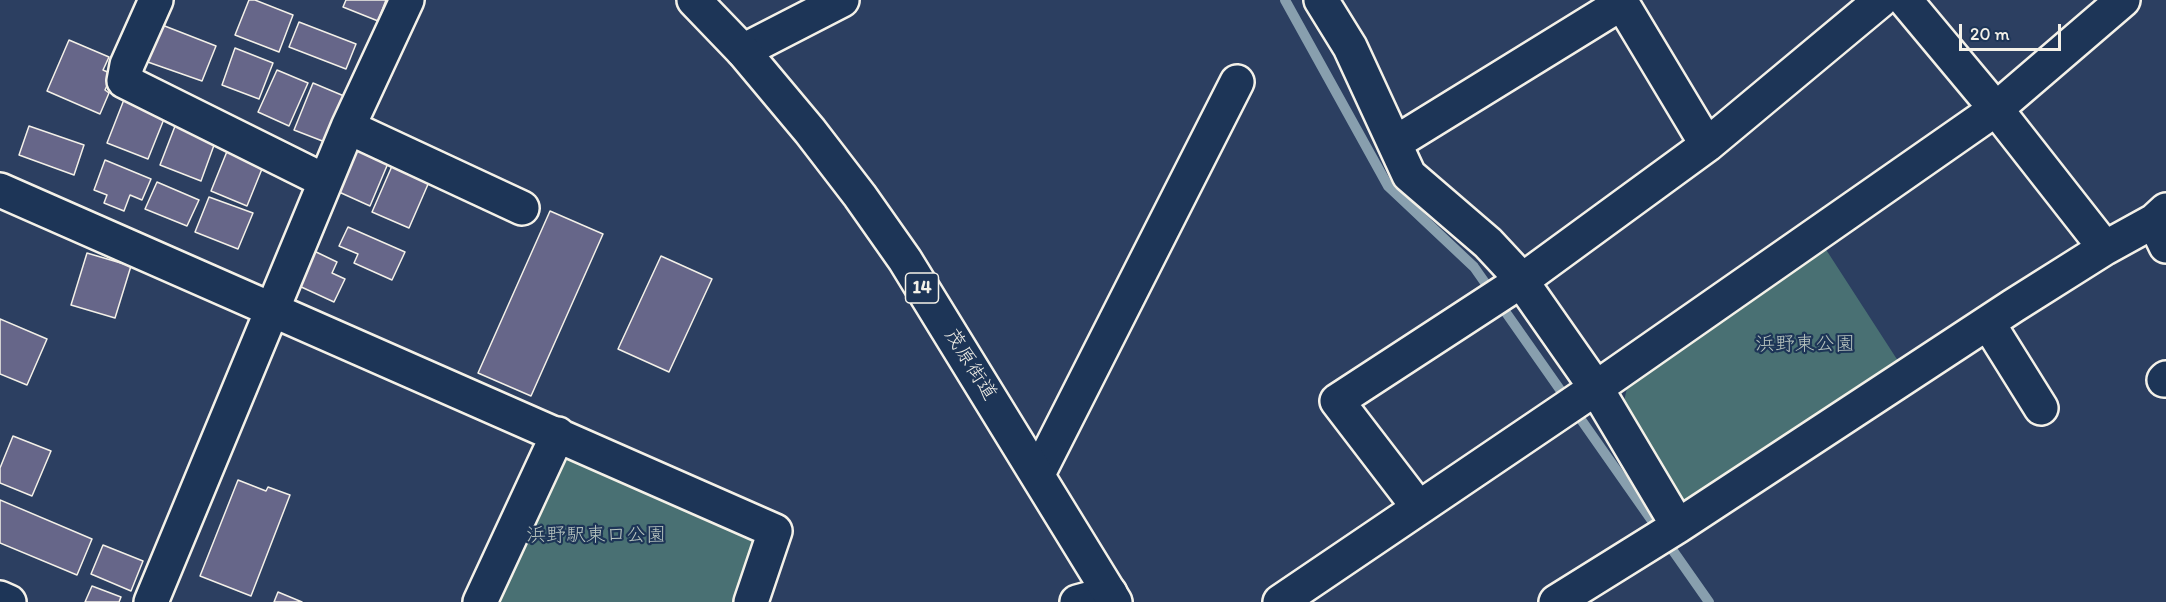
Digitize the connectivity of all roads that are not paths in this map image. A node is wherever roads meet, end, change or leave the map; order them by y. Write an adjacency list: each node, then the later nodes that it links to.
1 (156, 0): 16 (street)
2 (406, 0): 13 (street)
3 (694, 0): 10 (street, 茂原街道 / 14)
4 (1881, 0): 15 (street)
5 (1905, 0): 12 (street)
6 (2123, 0): 12 (street)
7 (1621, 1): 14 (street); 15 (street)
8 (832, 2): 10 (street)
9 (1334, 4): 14 (street)
10 (743, 51): 27 (street, 茂原街道 / 14)
11 (1237, 82): 27 (street)
12 (1996, 108): 20 (street); 24 (street)
13 (348, 127): 16 (street); 18 (street)
14 (1395, 143): 21 (street)
15 (1707, 145): 21 (street)
16 (325, 181): 22 (street)
17 (0, 189): 22 (street)
18 (522, 208)
19 (2162, 226): 20 (street)
20 (2105, 248): 23 (street)
21 (1521, 281): 24 (street); 28 (street)
22 (271, 309): 26 (street); 33 (street)
23 (1988, 323): 25 (street); 29 (street)
24 (1596, 388): 28 (street); 29 (street)
25 (2042, 408)
26 (558, 434): 34 (street); 35 (street)
27 (1038, 474): 31 (street, 茂原街道 / 14)
28 (1419, 508): 37 (street)
29 (1678, 526): 38 (street)
30 (0, 598): 32 (street)
31 (1108, 599): 36 (street)
32 (9, 602)
33 (151, 602)
34 (480, 602)
35 (751, 602)
36 (1077, 602)
37 (1280, 602)
38 (1556, 602)

